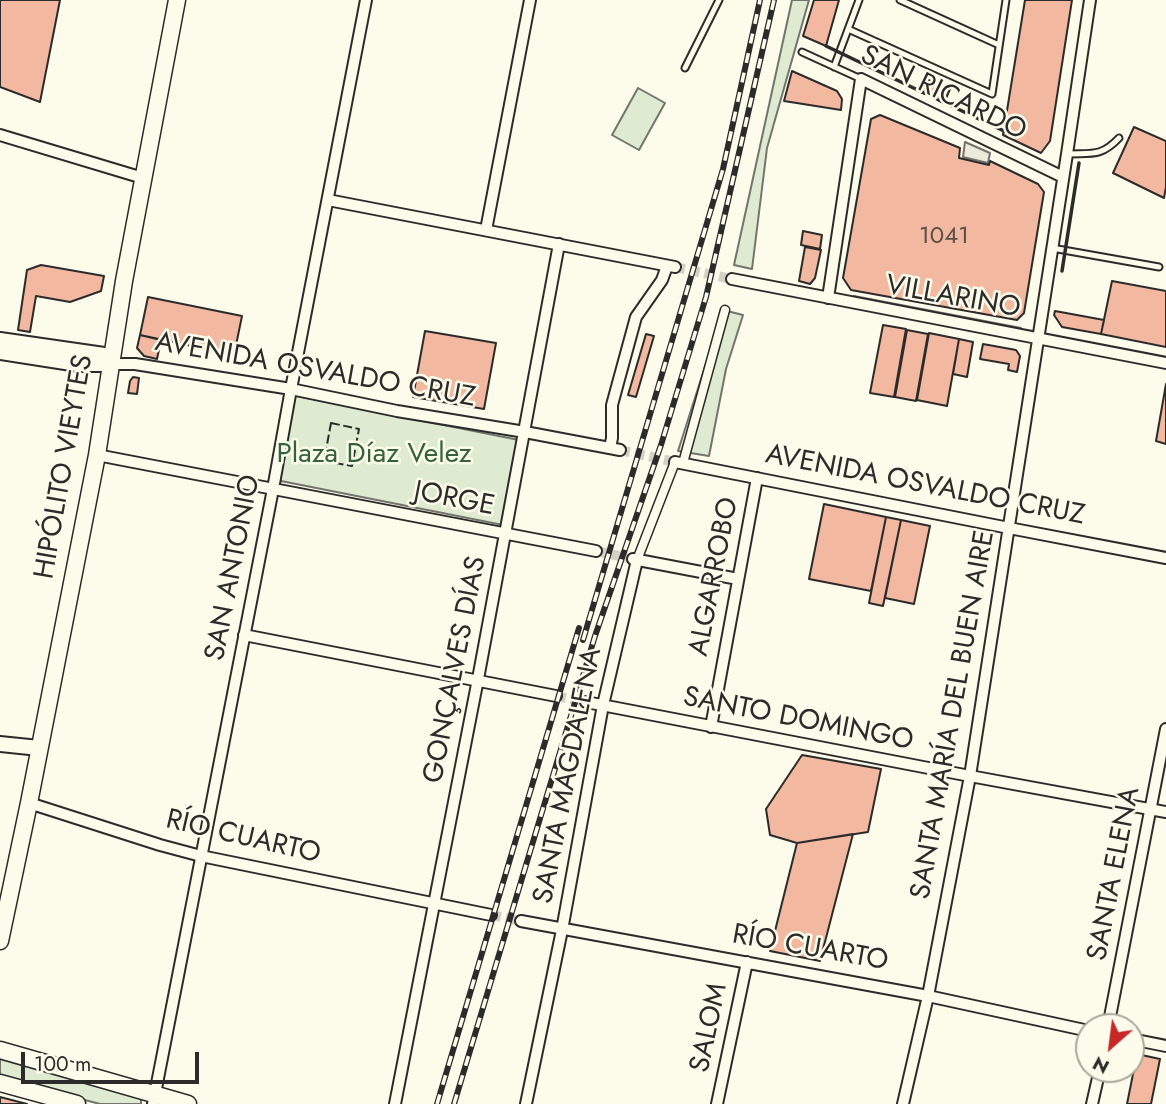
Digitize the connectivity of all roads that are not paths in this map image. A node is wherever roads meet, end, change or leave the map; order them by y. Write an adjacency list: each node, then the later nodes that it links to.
1 (177, 0): 19 (main road, HIPÓLITO VIEYTES)
2 (366, 0): 20 (street, SAN ANTONIO)
3 (530, 0): 21 (street)
4 (719, 0): 13 (lane)
5 (859, 0): 9 (lane)
6 (900, 0): 10 (lane)
7 (1006, 0): 10 (lane)
8 (1090, 0): 17 (street, SANTA MARÍA DEL BUEN AIRE)
9 (848, 29): 10 (lane); 12 (lane)
10 (999, 45)
11 (802, 52): 12 (lane, SAN RICARDO)
12 (834, 67): 14 (lane, SAN RICARDO)
13 (685, 68)
14 (861, 79): 18 (street, SAN RICARDO); 26 (street)
15 (0, 135): 19 (street)
16 (1119, 138): 17 (lane)
17 (1067, 154): 18 (street, SANTA MARÍA DEL BUEN AIRE)
18 (1063, 177): 23 (street, SANTA MARÍA DEL BUEN AIRE)
19 (143, 178): 31 (main road, HIPÓLITO VIEYTES)
20 (328, 200): 21 (street); 33 (street, SAN ANTONIO)
21 (486, 230): 22 (street)
22 (559, 244): 34 (street, GONÇALVES DÍAS); 34 (street, AVENIDA OSVALDO CRUZ)
23 (1052, 248): 24 (lane); 28 (street, SANTA MARÍA DEL BUEN AIRE)
24 (1159, 267)
25 (732, 279): 26 (street, VILLARINO)
26 (828, 298): 28 (street, VILLARINO)
27 (725, 310): 36 (street, SANTA MAGDALENA)
28 (1038, 337): 32 (street, VILLARINO); 39 (street, SANTA MARÍA DEL BUEN AIRE)
29 (0, 340): 31 (street, AVENIDA OSVALDO CRUZ)
30 (0, 352): 31 (street, AVENIDA OSVALDO CRUZ)
31 (110, 360): 33 (street, AVENIDA OSVALDO CRUZ); 35 (main road, HIPÓLITO VIEYTES)
32 (1166, 363)
33 (291, 389): 34 (street, AVENIDA OSVALDO CRUZ); 38 (street, SAN ANTONIO)
34 (525, 432): 40 (street, GONÇALVES DÍAS)
35 (97, 455): 38 (street, JORGE); 53 (main road, HIPÓLITO VIEYTES)
36 (679, 462): 37 (street, AVENIDA OSVALDO CRUZ); 43 (street, SANTA MAGDALENA)
37 (757, 478): 39 (street, AVENIDA OSVALDO CRUZ); 44 (street, ALGARROBO)
38 (273, 489): 40 (street, JORGE); 45 (street, SAN ANTONIO)
39 (1009, 528): 42 (street, AVENIDA OSVALDO CRUZ); 54 (street, SANTA MARÍA DEL BUEN AIRE)
40 (506, 534): 41 (street, JORGE); 46 (street, GONÇALVES DÍAS)
41 (596, 551)
42 (1166, 558)
43 (635, 559): 44 (street); 49 (street, SANTA MAGDALENA)
44 (738, 579): 50 (street, ALGARROBO)
45 (244, 635): 46 (street); 58 (street, SAN ANTONIO)
46 (478, 679): 47 (street); 59 (street, GONÇALVES DÍAS)
47 (556, 696)
48 (586, 702): 49 (street, SANTO DOMINGO)
49 (603, 705): 50 (street, SANTO DOMINGO); 62 (street, SANTA MAGDALENA)
50 (711, 727): 54 (street, SANTO DOMINGO)
51 (1166, 729): 56 (street, SANTA ELENA)
52 (0, 744): 53 (street)
53 (39, 748): 55 (main road, HIPÓLITO VIEYTES)
54 (970, 776): 56 (street, SANTO DOMINGO); 65 (street, SANTA MARÍA DEL BUEN AIRE)
55 (29, 803): 58 (street, RÍO CUARTO); 63 (main road, HIPÓLITO VIEYTES)
56 (1150, 809): 57 (street, SANTO DOMINGO); 66 (street, SANTA ELENA)
57 (1166, 812)
58 (201, 856): 59 (street, RÍO CUARTO); 73 (street, SAN ANTONIO)
59 (434, 903): 60 (street, RÍO CUARTO); 76 (street, GONÇALVES DÍAS)
60 (491, 915)
61 (521, 921): 62 (street, RÍO CUARTO)
62 (562, 930): 64 (street, RÍO CUARTO); 77 (street, SANTA MAGDALENA)
63 (0, 942)
64 (747, 962): 65 (street, RÍO CUARTO); 78 (street, SALOM)
65 (928, 996): 67 (street, RÍO CUARTO); 79 (street, SANTA MARÍA DEL BUEN AIRE)
66 (1111, 1013)
67 (1075, 1028)
68 (1145, 1042): 69 (street)
69 (1166, 1046)
70 (0, 1050): 73 (main road)
71 (0, 1083): 74 (main road)
72 (1097, 1083): 80 (street)
73 (154, 1099): 75 (main road)
74 (77, 1104)
75 (188, 1104)
76 (395, 1104)
77 (526, 1104)
78 (717, 1104)
79 (903, 1104)
80 (1092, 1104)

